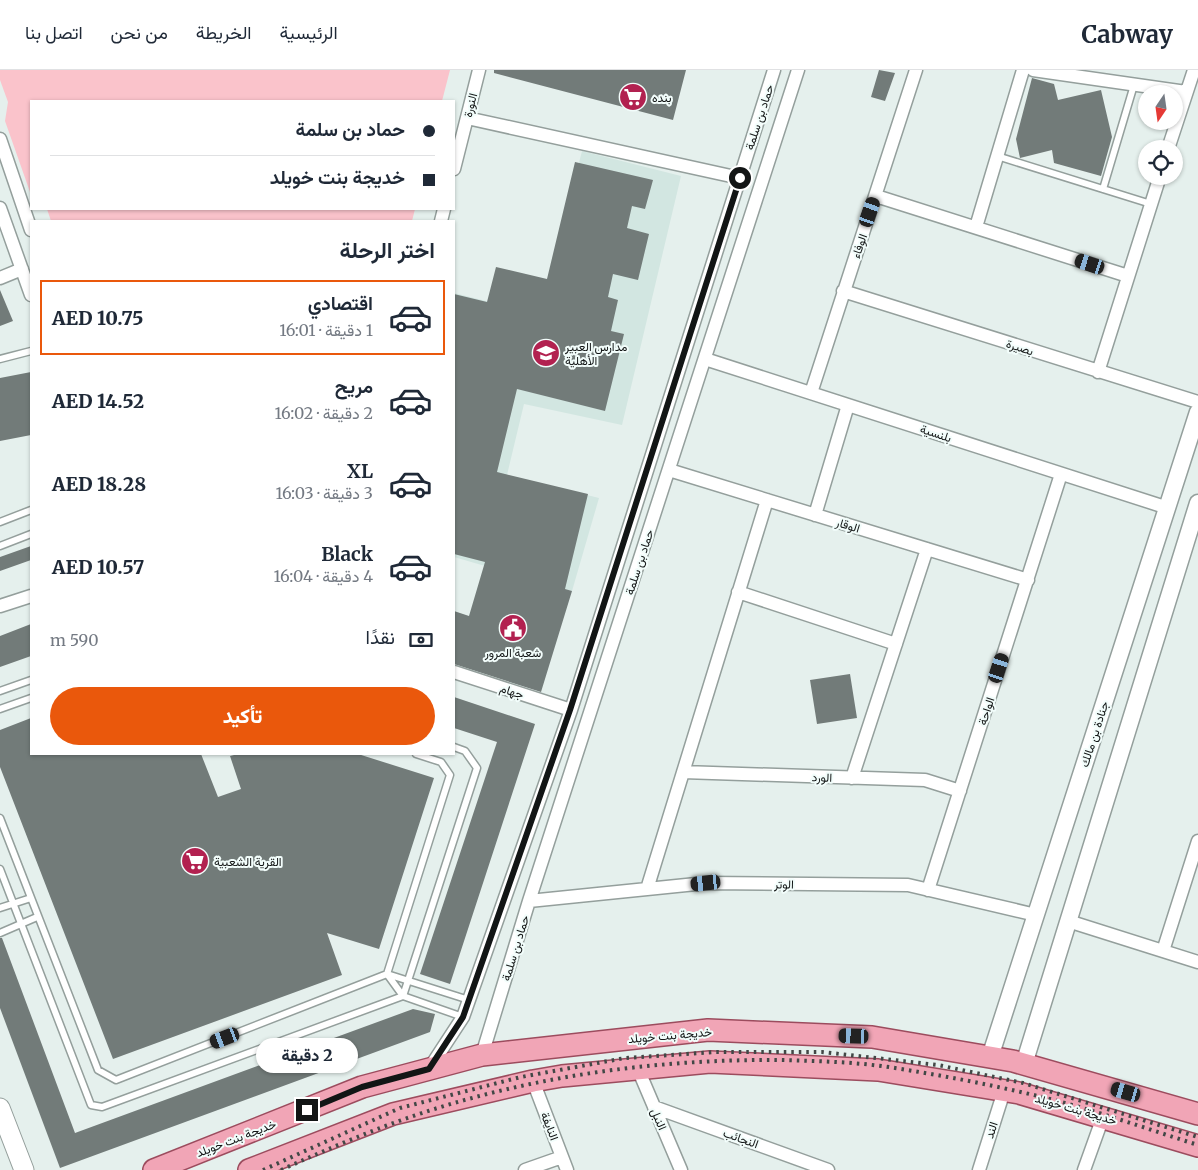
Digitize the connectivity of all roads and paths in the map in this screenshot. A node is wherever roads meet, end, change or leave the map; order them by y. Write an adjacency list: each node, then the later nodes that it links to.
1 (479, 70): 10 (street, النورة)
2 (774, 70): 15 (street, حماد بن سلمة)
3 (798, 70): 30 (street, حماد بن سلمة)
4 (916, 70): 18 (street, الوفاء)
5 (1023, 70): 13 (street)
6 (1033, 70): 8 (street)
7 (1194, 70): 9 (street)
8 (1134, 84): 9 (street); 17 (lane)
9 (1186, 92): 12 (street)
10 (467, 118): 14 (street, النورة); 15 (street)
11 (0, 139): 21 (street)
12 (1171, 140)
13 (997, 156): 17 (lane); 22 (street)
14 (455, 166)
15 (740, 178): 58 (street, حماد بن سلمة)
16 (1157, 185): 19 (street)
17 (1103, 189): 19 (lane)
18 (876, 196): 22 (street); 26 (street, الوفاء)
19 (1151, 204): 24 (street)
20 (0, 208): 23 (street)
21 (30, 227)
22 (976, 228): 24 (street)
23 (22, 270): 25 (street); 27 (street)
24 (1128, 276): 31 (street)
25 (0, 278)
26 (843, 291): 31 (street, بصيرة); 32 (street, الوفاء)
27 (30, 292)
28 (30, 352): 29 (lane)
29 (0, 359)
30 (705, 359): 32 (street, بلنسية); 36 (street, حماد بن سلمة)
31 (1098, 372): 33 (street, بصيرة)
32 (811, 393): 34 (street, بلنسية)
33 (1198, 402)
34 (848, 405): 37 (street, بلنسية); 42 (street)
35 (1198, 412): 40 (street, جنادة بن مالك)
36 (669, 470): 38 (street, الوقار); 70 (street, حماد بن سلمة)
37 (1061, 474): 40 (street, بلنسية); 48 (street, الواحة)
38 (766, 500): 42 (street, الوقار); 49 (street)
39 (1198, 503): 43 (street)
40 (1168, 508): 73 (street, جنادة بن مالك)
41 (30, 510): 44 (lane)
42 (815, 515): 47 (street, الوقار)
43 (1195, 521): 75 (street)
44 (0, 522)
45 (30, 534): 46 (lane)
46 (0, 546)
47 (927, 549): 48 (street, الوقار); 52 (street)
48 (1028, 580): 63 (street, الواحة)
49 (738, 592): 52 (street); 61 (street)
50 (30, 596): 51 (street)
51 (0, 606)
52 (896, 644): 62 (street)
53 (455, 672): 58 (street, جهام)
54 (30, 680): 55 (lane)
55 (0, 691)
56 (30, 698): 57 (lane)
57 (0, 710)
58 (570, 710): 83 (street, حماد بن سلمة)
59 (455, 747): 81 (lane)
60 (419, 755): 80 (lane)
61 (683, 772): 62 (street, الورد); 67 (street)
62 (852, 778): 63 (street, الورد)
63 (960, 791): 68 (street, الواحة)
64 (0, 818): 69 (lane)
65 (1197, 848): 78 (street)
66 (0, 869): 71 (lane)
67 (647, 889): 68 (street, الوتر); 70 (street, الوتر)
68 (928, 890): 73 (street, الوتر)
69 (31, 898): 71 (lane); 74 (lane)
70 (529, 901): 85 (street, حماد بن سلمة)
71 (13, 904): 72 (lane); 76 (lane)
72 (0, 908)
73 (1036, 915): 86 (street, جنادة بن مالك)
74 (38, 917): 76 (lane); 80 (lane)
75 (1068, 921): 78 (street); 87 (street)
76 (21, 924): 77 (lane); 82 (lane)
77 (0, 933)
78 (1163, 951): 79 (street)
79 (1198, 962)
80 (388, 974): 81 (lane); 82 (lane)
81 (410, 981): 82 (lane); 83 (lane)
82 (403, 996): 84 (lane)
83 (469, 1000): 84 (street, حماد بن سلمة)
84 (463, 1017): 88 (street, حماد بن سلمة)
85 (482, 1054): 86 (main road, خديجة بنت خويلد); 88 (main road, خديجة بنت خويلد)
86 (990, 1057): 87 (main road, خديجة بنت خويلد)
87 (1024, 1064): 94 (main road, خديجة بنت خويلد)
88 (429, 1069): 99 (main road, خديجة بنت خويلد)
89 (638, 1069): 90 (main road, خديجة بنت خويلد); 91 (main road, خديجة بنت خويلد); 92 (street, النبل)
90 (533, 1082): 97 (street, النايفة); 100 (main road, خديجة بنت خويلد)
91 (1004, 1091): 95 (main road, خديجة بنت خويلد); 105 (street, الند)
92 (654, 1107): 103 (street, النبل); 104 (street, النجائب)
93 (0, 1108): 98 (main road)
94 (1198, 1114)
95 (1103, 1117): 96 (main road, خديجة بنت خويلد); 106 (street)
96 (1198, 1146)
97 (562, 1157): 101 (street); 102 (street, النايفة)
98 (24, 1170)
99 (154, 1170)
100 (249, 1170)
101 (525, 1170)
102 (567, 1170)
103 (681, 1170)
104 (828, 1170)
105 (979, 1170)
106 (1084, 1170)

